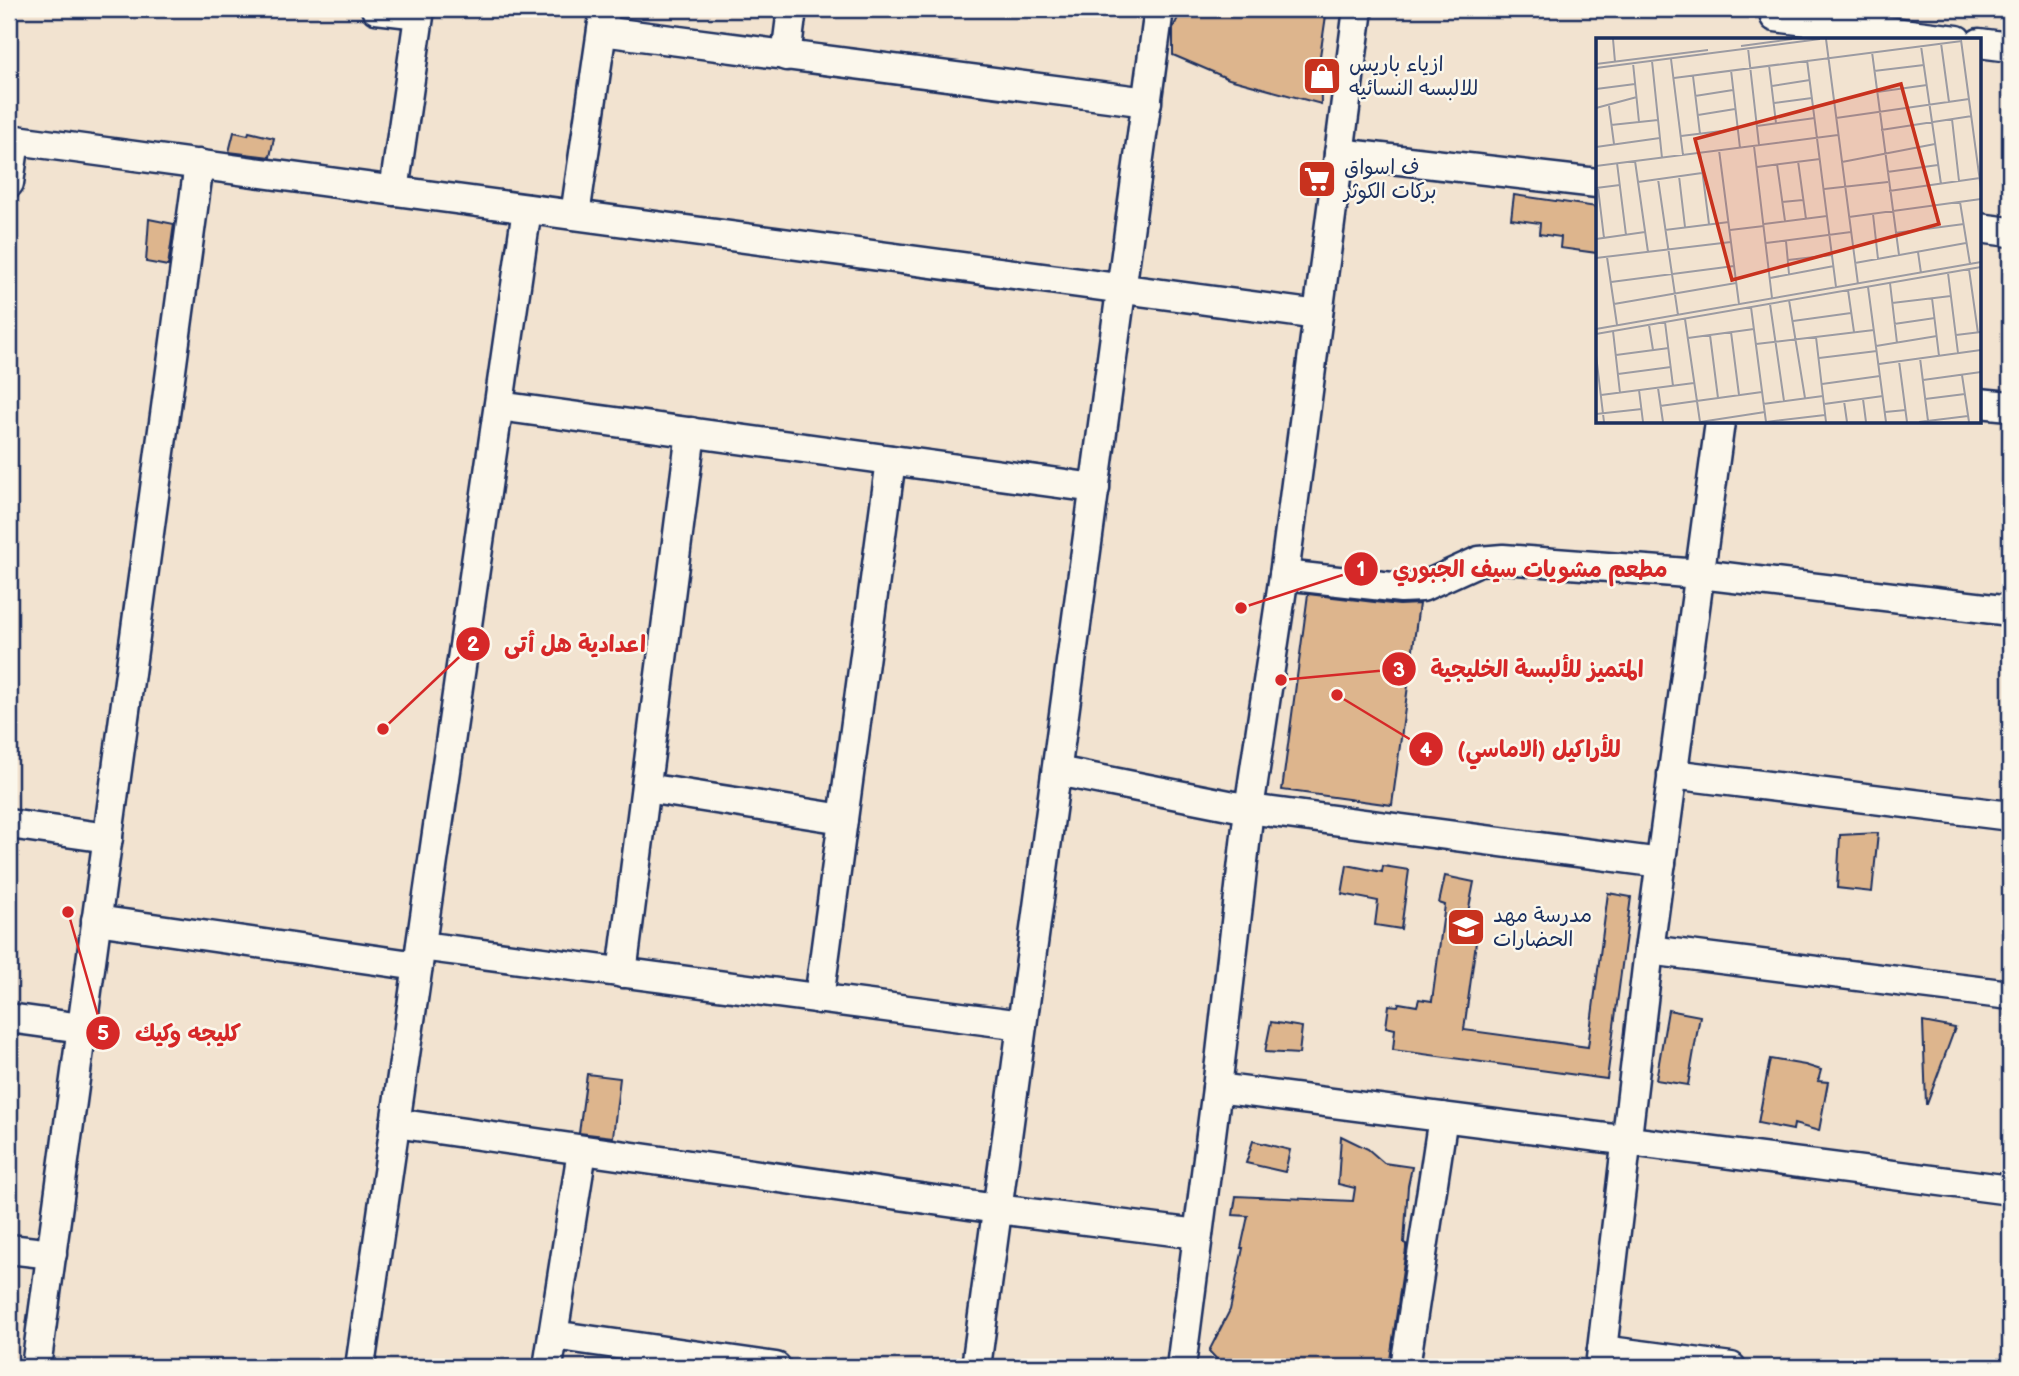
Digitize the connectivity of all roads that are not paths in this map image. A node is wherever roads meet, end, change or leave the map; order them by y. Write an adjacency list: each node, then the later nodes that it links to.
1 (376, 9): 5 (street)
2 (792, 9): 11 (street)
3 (1159, 9): 12 (street)
4 (1358, 9): 14 (street)
5 (420, 12): 18 (street)
6 (604, 20): 11 (street); 20 (street)
7 (1775, 22): 8 (street)
8 (1937, 38)
9 (1980, 43): 10 (street)
10 (2010, 47)
11 (786, 56): 12 (street)
12 (1147, 102): 23 (street)
13 (12, 139): 15 (street); 16 (street)
14 (1339, 153): 17 (street); 24 (street)
15 (199, 164): 18 (street); 42 (street)
16 (9, 183)
17 (1596, 183)
18 (394, 191): 19 (street)
19 (527, 209): 20 (street); 26 (street)
20 (575, 215): 23 (street)
21 (1980, 228): 22 (street)
22 (2010, 232)
23 (1122, 289): 24 (street); 31 (street)
24 (1318, 315): 32 (street)
25 (1980, 403): 27 (street)
26 (499, 405): 29 (street); 46 (street)
27 (2010, 406)
28 (1720, 424): 33 (street)
29 (691, 432): 30 (street); 37 (street)
30 (891, 460): 31 (street); 40 (street)
31 (1095, 488): 35 (street)
32 (1284, 575): 33 (street); 38 (street)
33 (1700, 575): 34 (street); 36 (street)
34 (2010, 611)
35 (1056, 771): 38 (street); 51 (street)
36 (1672, 774): 39 (street); 43 (street)
37 (646, 788): 40 (street); 47 (street)
38 (1249, 809): 43 (street); 53 (street)
39 (2010, 816)
40 (843, 819): 49 (street)
41 (9, 824): 42 (street)
42 (108, 838): 44 (street)
43 (1661, 863): 45 (street)
44 (96, 920): 46 (street); 52 (street)
45 (1648, 950): 48 (street); 56 (street)
46 (420, 956): 47 (street); 55 (street)
47 (622, 973): 49 (street)
48 (2010, 995)
49 (819, 999): 51 (street)
50 (9, 1018): 52 (street)
51 (1022, 1026): 59 (street)
52 (82, 1028): 62 (street)
53 (1217, 1088): 54 (street); 60 (street)
54 (1443, 1117): 56 (street); 71 (street)
55 (396, 1123): 57 (street); 66 (street)
56 (1626, 1141): 58 (street); 64 (street)
57 (582, 1151): 59 (street); 63 (street)
58 (2010, 1190)
59 (997, 1209): 60 (street); 69 (street)
60 (1198, 1234): 70 (street)
61 (9, 1249): 62 (street)
62 (52, 1254): 65 (street)
63 (553, 1335): 67 (street); 68 (street)
64 (1601, 1359): 72 (street)
65 (36, 1367)
66 (360, 1367)
67 (548, 1367)
68 (776, 1367)
69 (976, 1367)
70 (1181, 1367)
71 (1405, 1367)
72 (1731, 1367)

